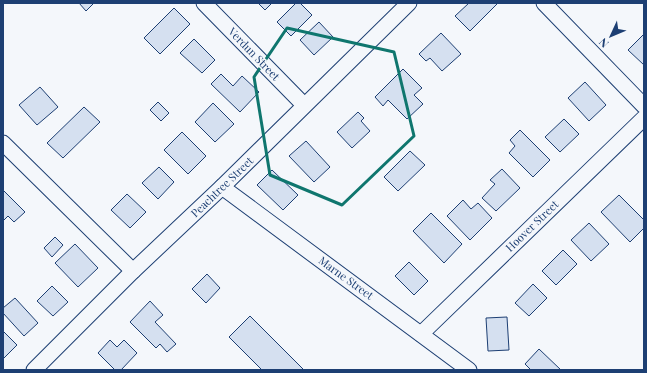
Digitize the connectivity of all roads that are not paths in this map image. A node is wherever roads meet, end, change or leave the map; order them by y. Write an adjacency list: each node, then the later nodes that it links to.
1 (204, 3): 4 (street, Verdun Street)
2 (409, 3): 4 (street, Peachtree Street)
3 (544, 3): 5 (street)
4 (304, 105): 8 (street, Peachtree Street)
5 (644, 106)
6 (644, 118): 10 (street, Hoover Street)
7 (3, 143): 9 (street)
8 (222, 187): 9 (street, Peachtree Street); 10 (street, Marne Street)
9 (133, 271): 11 (street, Peachtree Street)
10 (421, 334): 12 (street, Marne Street)
11 (34, 370)
12 (469, 370)

